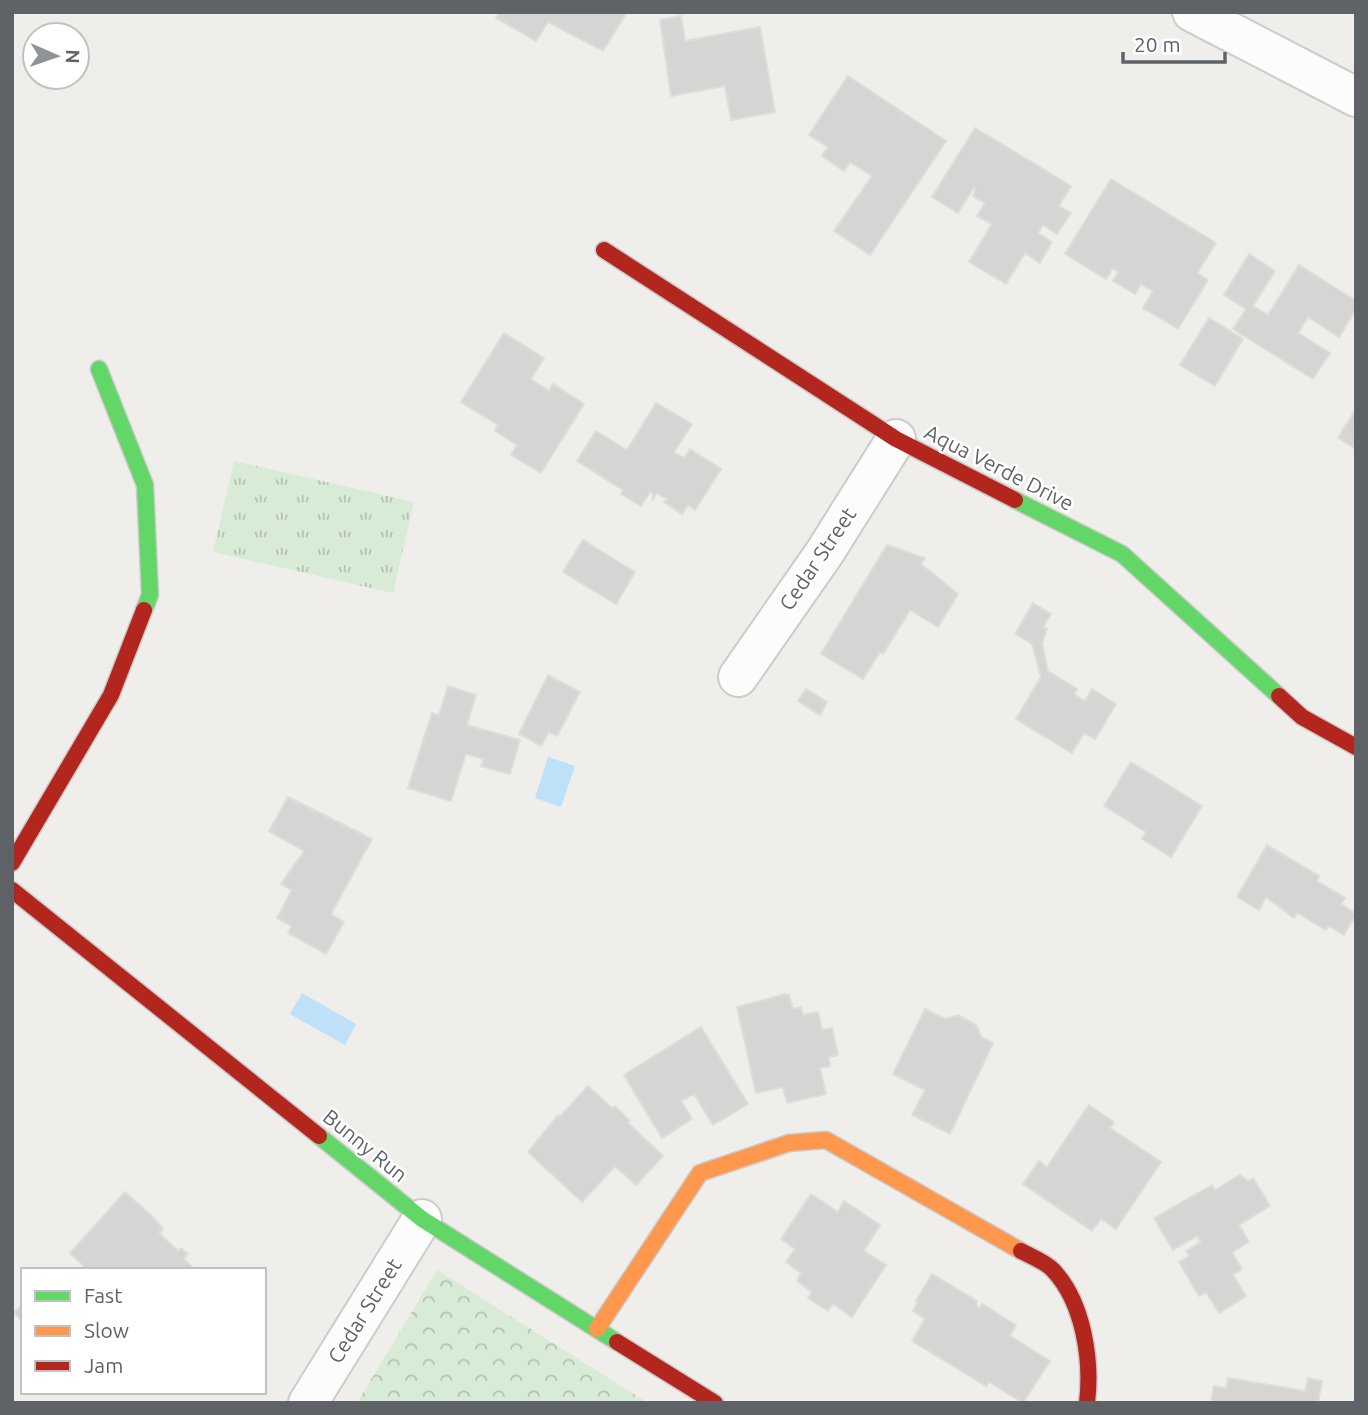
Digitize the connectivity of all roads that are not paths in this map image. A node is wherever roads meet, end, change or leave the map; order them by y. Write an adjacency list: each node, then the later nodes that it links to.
1 (1192, 12): 2 (street)
2 (1356, 97)
3 (604, 250): 5 (street, Aqua Verde Drive)
4 (99, 369): 8 (street)
5 (896, 439): 6 (street, Cedar Street); 7 (street, Aqua Verde Drive)
6 (738, 677)
7 (1356, 747)
8 (12, 863)
9 (12, 890): 10 (street, Bunny Run)
10 (422, 1219): 11 (street, Bunny Run); 12 (street, Cedar Street)
11 (597, 1329): 13 (street, Bunny Run); 14 (street)
12 (307, 1403)
13 (715, 1403)
14 (1087, 1403)

